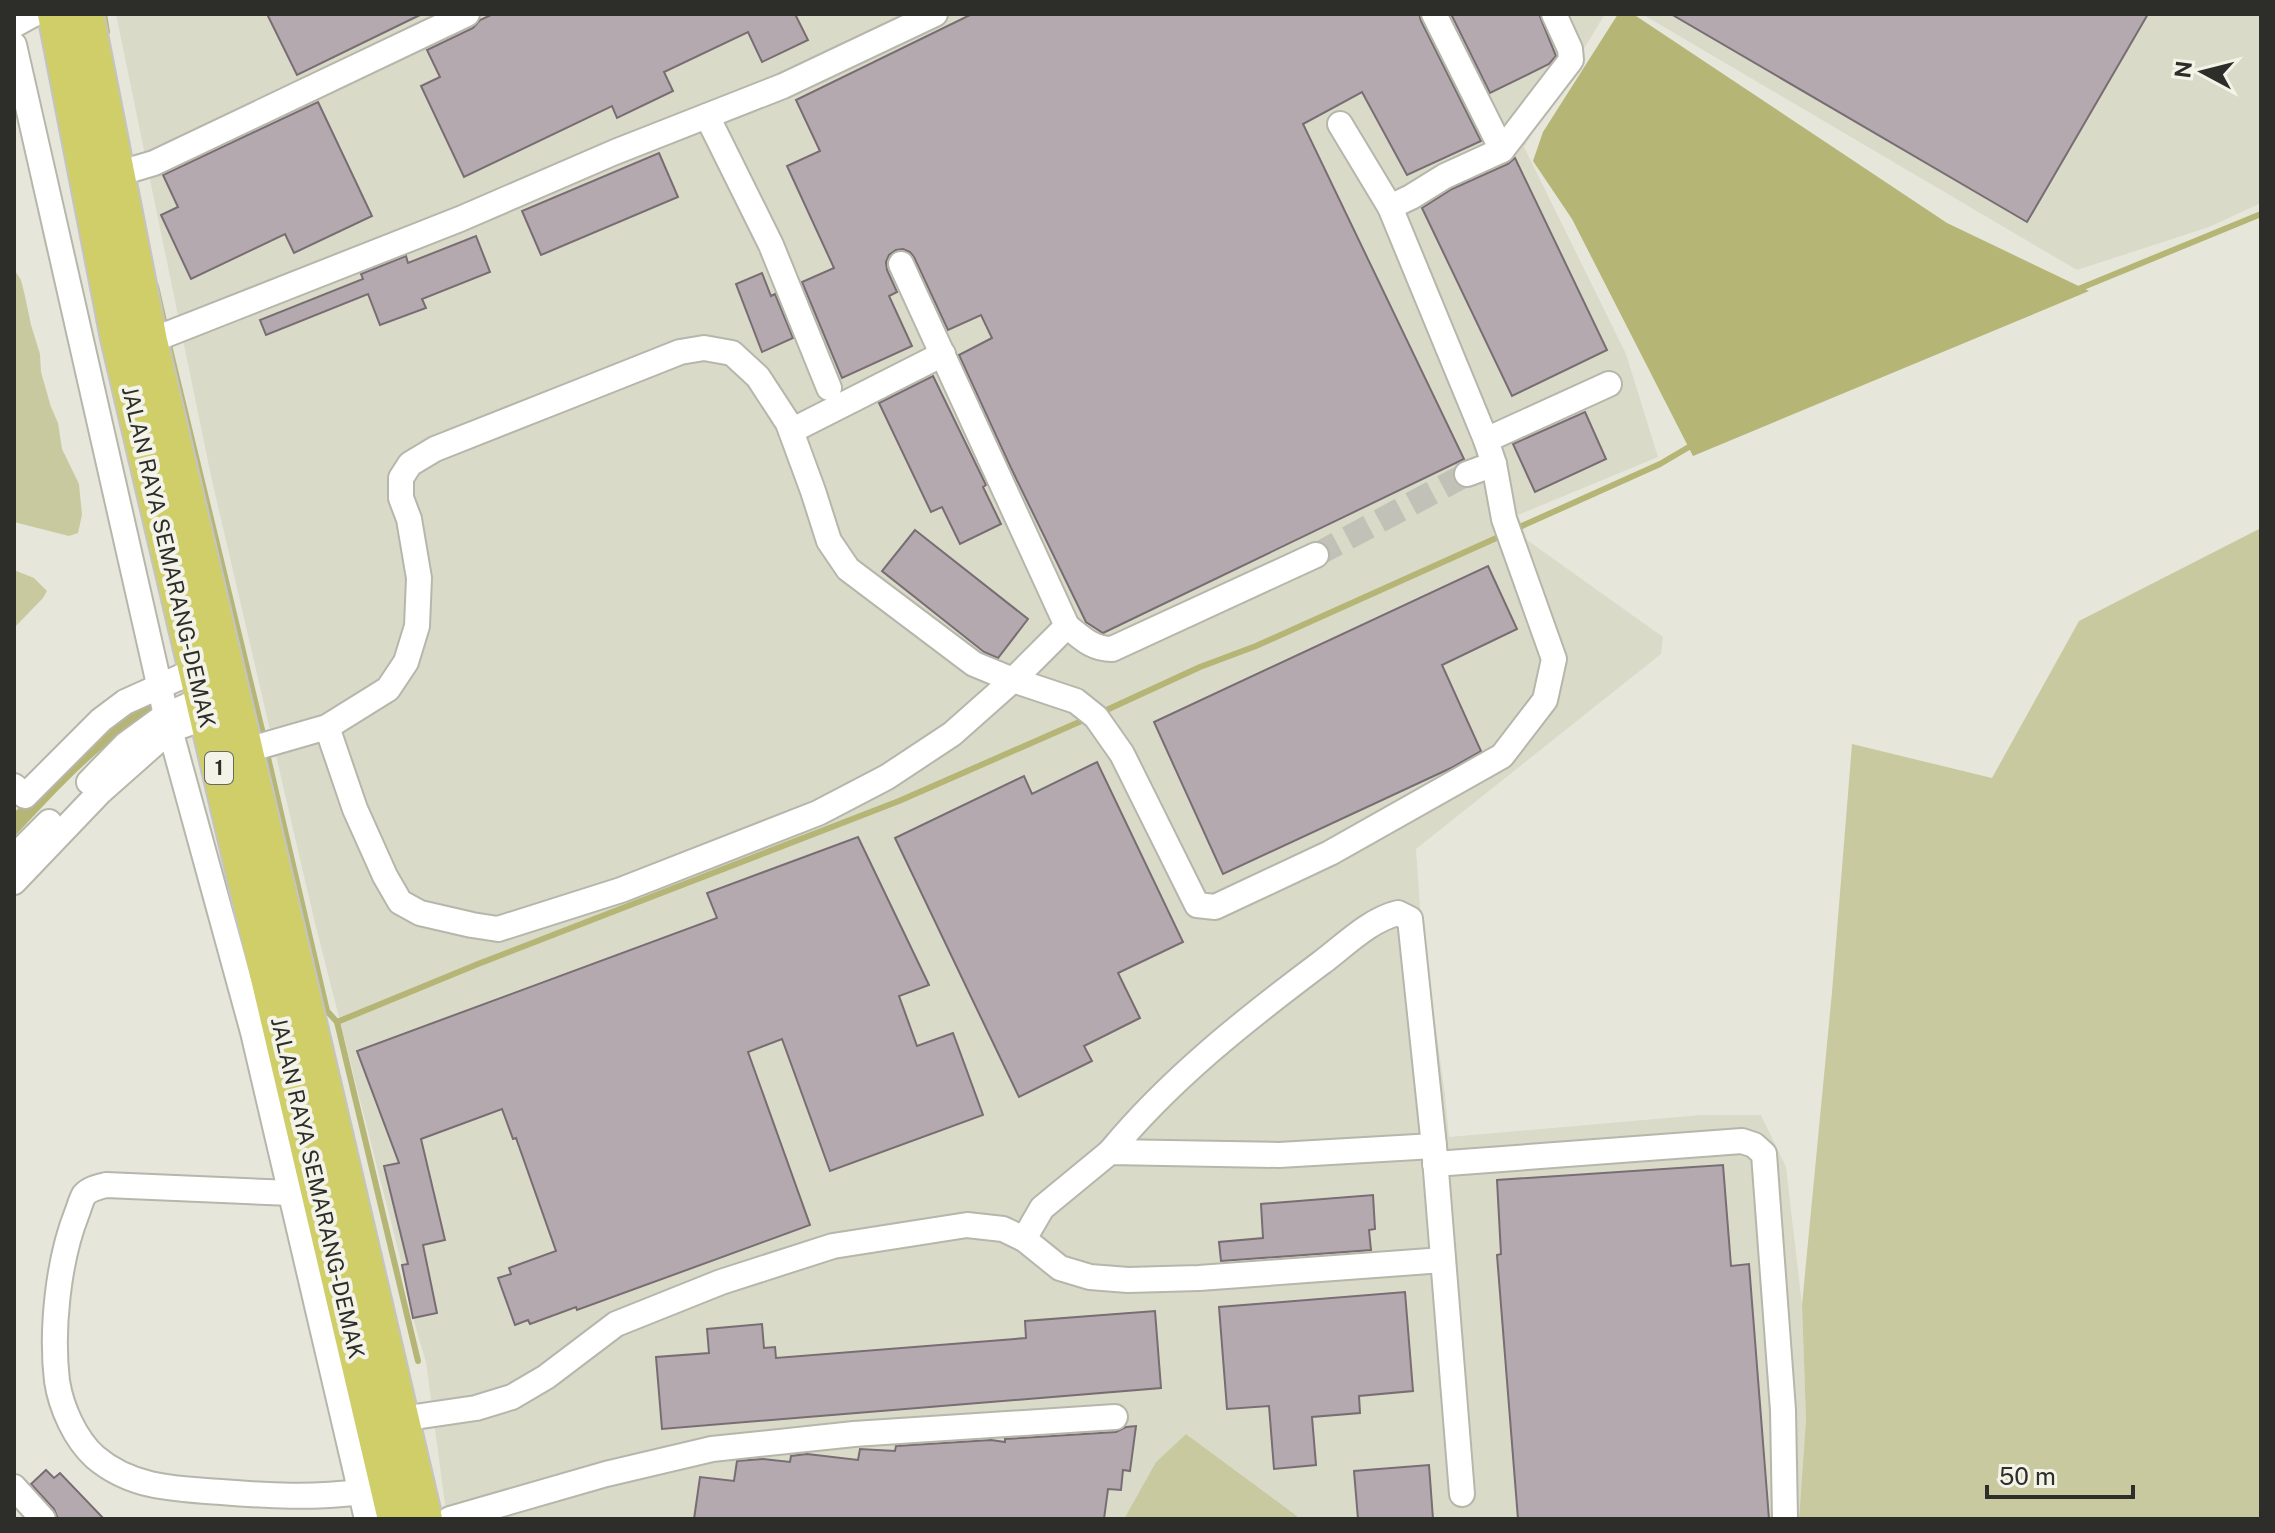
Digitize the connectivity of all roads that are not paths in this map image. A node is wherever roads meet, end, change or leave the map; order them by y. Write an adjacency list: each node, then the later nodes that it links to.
1 (34, 14): 8 (street)
2 (55, 14): 28 (highway, JALAN RAYA SEMARANG-DEMAK / 1)
3 (86, 14): 13 (highway, JALAN RAYA SEMARANG-DEMAK / 1)
4 (467, 14): 13 (street)
5 (935, 14): 10 (street)
6 (1434, 14): 12 (street)
7 (1554, 14): 12 (street)
8 (14, 25)
9 (14, 45): 27 (street)
10 (707, 116): 16 (street); 19 (street)
11 (1340, 124): 14 (street)
12 (1502, 150): 14 (street)
13 (117, 174): 16 (highway, JALAN RAYA SEMARANG-DEMAK / 1)
14 (1390, 207): 21 (street)
15 (901, 264): 17 (street)
16 (150, 341): 28 (highway, JALAN RAYA SEMARANG-DEMAK / 1)
17 (943, 354): 20 (street); 25 (street)
18 (1609, 384): 21 (street)
19 (829, 388)
20 (791, 431): 26 (street); 30 (street)
21 (1486, 440): 22 (street)
22 (1494, 464): 23 (street); 26 (street)
23 (1467, 474)
24 (1316, 555): 25 (street)
25 (1067, 626): 26 (street)
26 (1013, 680): 30 (street)
27 (159, 686): 28 (street); 29 (street); 32 (street)
28 (210, 699): 29 (street); 31 (highway, JALAN RAYA SEMARANG-DEMAK / 1); 47 (highway, JALAN RAYA SEMARANG-DEMAK / 1)
29 (168, 722): 33 (street); 34 (street); 37 (street)
30 (327, 727): 31 (street)
31 (244, 751): 41 (highway, JALAN RAYA SEMARANG-DEMAK / 1)
32 (18, 796)
33 (15, 854)
34 (14, 882)
35 (1110, 1152): 36 (street); 36 (street); 38 (street)
36 (1435, 1155): 39 (street); 50 (street)
37 (291, 1193): 43 (street); 43 (street)
38 (1024, 1239): 39 (street); 41 (street)
39 (1443, 1260): 44 (street)
40 (1115, 1417): 49 (street)
41 (401, 1419): 48 (highway, JALAN RAYA SEMARANG-DEMAK / 1)
42 (14, 1487): 45 (street)
43 (361, 1492): 46 (street)
44 (1462, 1494)
45 (43, 1519)
46 (367, 1519)
47 (395, 1519)
48 (425, 1519)
49 (450, 1519)
50 (1785, 1519)

